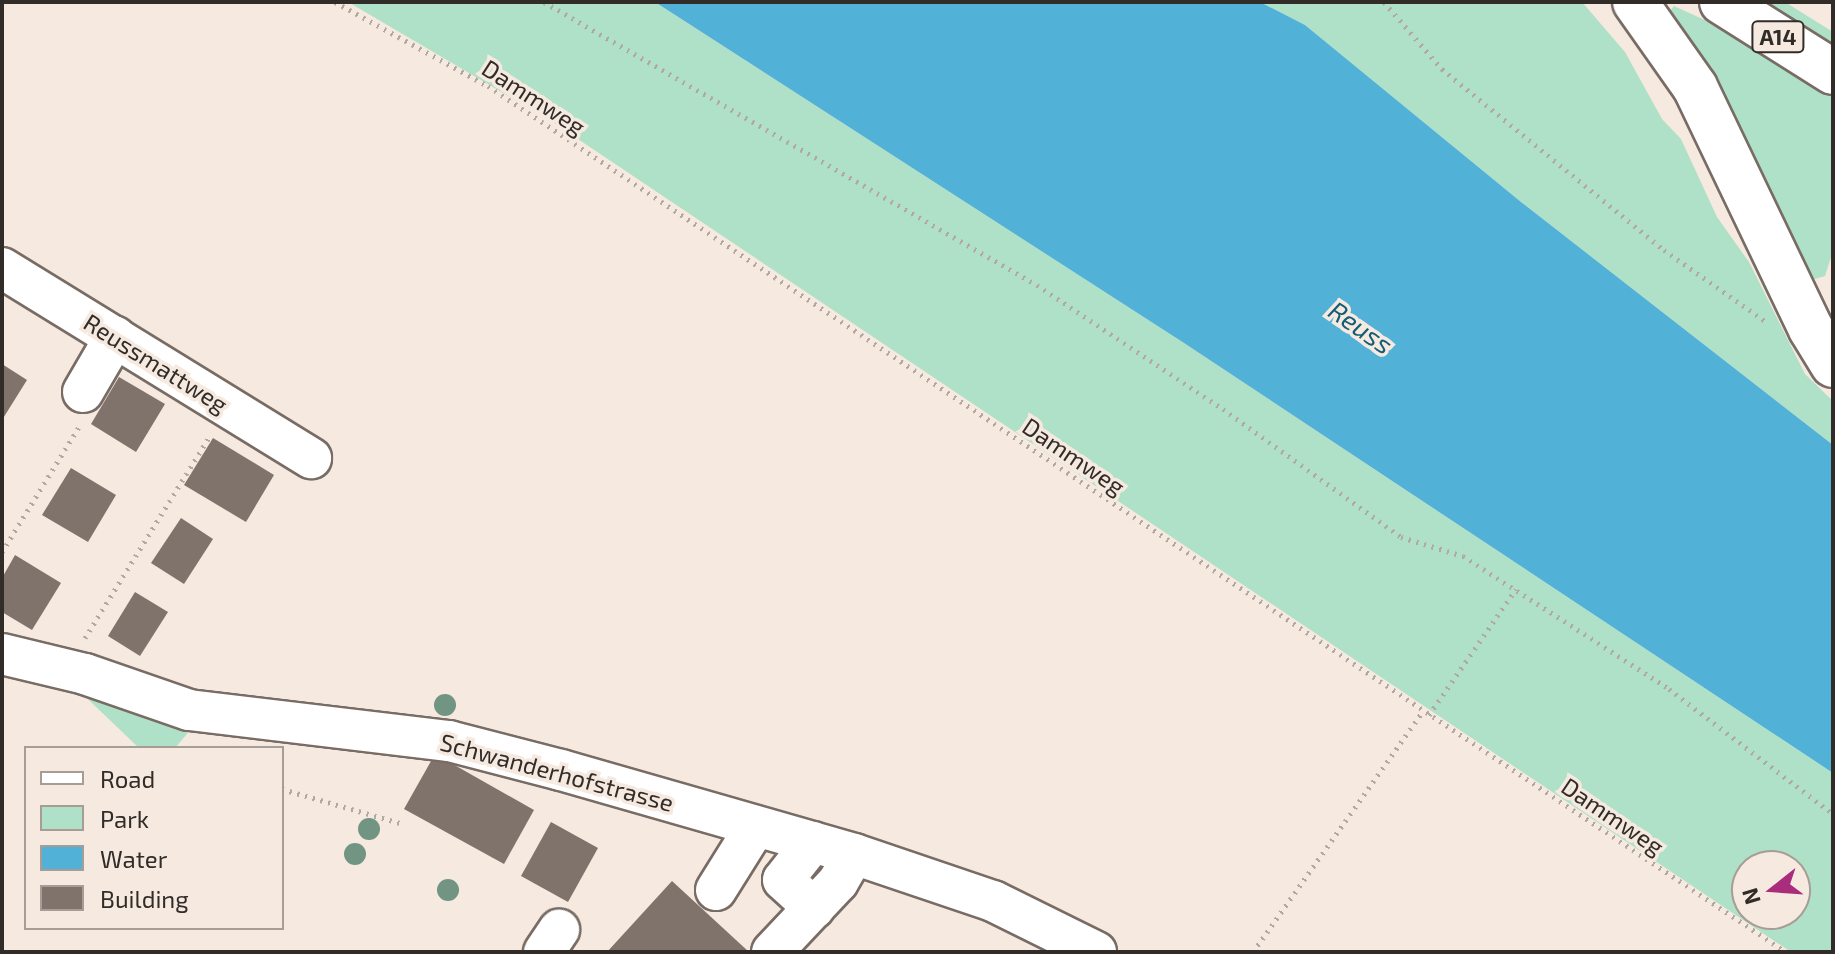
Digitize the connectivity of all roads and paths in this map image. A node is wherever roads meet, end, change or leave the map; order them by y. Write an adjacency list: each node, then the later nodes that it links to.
1 (335, 2): 18 (path, Dammweg)
2 (544, 2): 15 (path)
3 (1384, 2): 8 (path)
4 (1635, 2): 8 (highway)
5 (1722, 2): 6 (highway, A14)
6 (1833, 72)
7 (2, 268): 9 (street, Reussmattweg)
8 (1783, 309): 10 (highway)
9 (115, 337): 11 (street); 12 (street, Reussmattweg)
10 (1833, 365)
11 (85, 403): 14 (path)
12 (228, 407): 13 (street, Reussmattweg); 17 (path)
13 (311, 458)
14 (2, 552)
15 (1516, 589): 18 (path); 20 (path)
16 (2, 654): 17 (street, Schwanderhofstrasse)
17 (64, 669): 22 (street, Schwanderhofstrasse)
18 (1426, 713): 29 (path); 30 (path, Dammweg)
19 (284, 790): 21 (path)
20 (1833, 814)
21 (403, 824)
22 (756, 826): 23 (street, Schwanderhofstrasse); 25 (street)
23 (813, 842): 24 (street, Schwanderhofstrasse); 26 (street)
24 (854, 854): 26 (street); 28 (street, Schwanderhofstrasse)
25 (716, 890)
26 (814, 908): 27 (street)
27 (772, 952)
28 (1096, 952)
29 (1253, 952)
30 (1786, 952)

